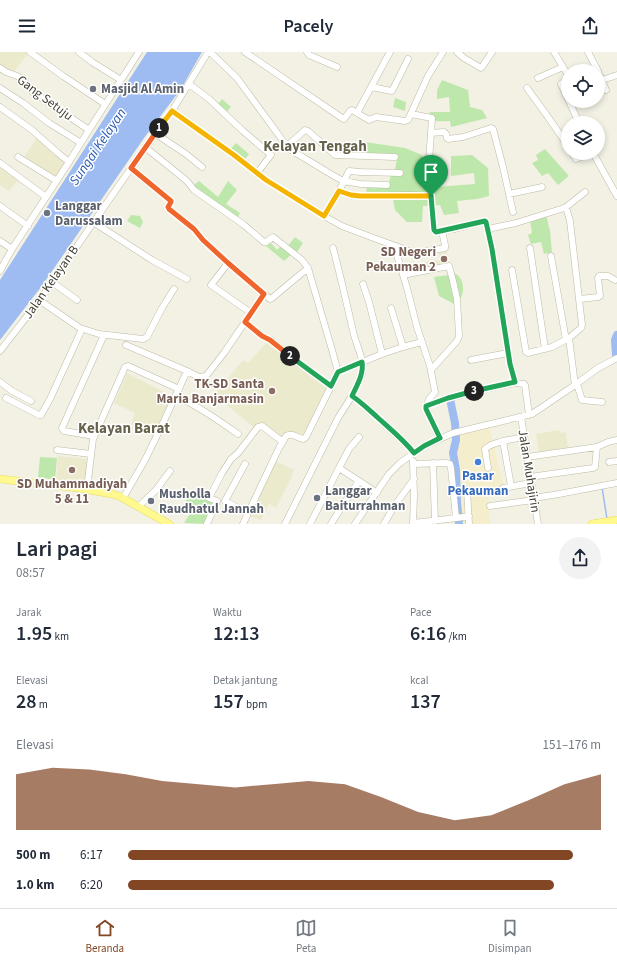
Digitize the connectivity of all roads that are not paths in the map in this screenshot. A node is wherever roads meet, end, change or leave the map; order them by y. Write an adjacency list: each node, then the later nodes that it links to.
1 (30, 52): 27 (street)
2 (79, 52): 22 (street)
3 (139, 52): 22 (street)
4 (209, 52): 23 (street, Jalan Kelayan B); 37 (street)
5 (245, 52): 30 (street)
6 (308, 52): 16 (street)
7 (390, 52): 24 (street)
8 (443, 52): 31 (street)
9 (457, 52): 10 (street)
10 (492, 52)
11 (554, 52): 14 (street)
12 (588, 52): 15 (street)
13 (408, 59): 24 (street)
14 (562, 64)
15 (594, 64)
16 (336, 67)
17 (561, 67): 20 (street)
18 (0, 68): 32 (street, Gang Setuju)
19 (617, 75): 21 (street)
20 (538, 78)
21 (605, 79)
22 (121, 80): 27 (street)
23 (190, 84): 29 (street, Jalan Kelayan B); 46 (street)
24 (371, 86): 30 (street)
25 (0, 88): 36 (street)
26 (527, 88): 35 (street)
27 (105, 104): 32 (street)
28 (0, 107): 42 (street)
29 (172, 111): 34 (street, Jalan Kelayan B); 46 (street)
30 (357, 113): 31 (street)
31 (411, 114): 33 (street)
32 (89, 130): 36 (street)
33 (431, 132): 54 (street); 55 (street)
34 (156, 134): 38 (street, Jalan Kelayan B); 44 (street)
35 (561, 136)
36 (81, 143): 42 (street)
37 (287, 146): 40 (street); 49 (street)
38 (146, 147): 45 (street, Jalan Kelayan B); 73 (street)
39 (18, 157): 48 (street)
40 (395, 158)
41 (596, 160): 56 (street)
42 (69, 162): 48 (street)
43 (0, 163): 57 (street)
44 (202, 167)
45 (131, 168): 62 (street, Jalan Kelayan B); 72 (street)
46 (257, 173): 61 (street)
47 (400, 173): 49 (street)
48 (57, 181): 57 (street)
49 (343, 181): 50 (street); 52 (street)
50 (387, 185)
51 (542, 187): 54 (street)
52 (339, 191): 55 (street); 61 (street)
53 (585, 192): 59 (street)
54 (509, 194): 60 (street)
55 (431, 196): 65 (street)
56 (617, 196)
57 (46, 197): 63 (street)
58 (0, 206): 63 (street)
59 (566, 207): 64 (street); 83 (street)
60 (512, 212)
61 (324, 216): 67 (street)
62 (93, 222): 77 (street); 79 (street, Jalan Kelayan B)
63 (28, 226): 70 (street)
64 (488, 229): 65 (street); 98 (street)
65 (442, 231): 67 (street)
66 (0, 241): 70 (street)
67 (398, 247): 76 (street)
68 (333, 248): 101 (street)
69 (530, 248): 95 (street)
70 (12, 249): 74 (street)
71 (552, 256): 91 (street)
72 (228, 263): 82 (street); 87 (street)
73 (308, 268): 82 (street); 104 (street)
74 (0, 270)
75 (512, 270): 95 (street)
76 (403, 275): 92 (street); 102 (street)
77 (187, 279)
78 (615, 280): 83 (street)
79 (52, 282): 84 (street, Jalan Kelayan B); 85 (street)
80 (363, 284): 97 (street)
81 (174, 289): 90 (street)
82 (264, 294): 87 (street)
83 (580, 299): 91 (street)
84 (39, 300): 89 (street); 96 (street, Jalan Kelayan B)
85 (77, 300)
86 (391, 308): 94 (street)
87 (251, 313): 88 (street)
88 (245, 322): 103 (street); 108 (street)
89 (82, 329): 90 (street); 112 (street)
90 (104, 335): 119 (street)
91 (567, 339): 95 (street); 107 (street)
92 (422, 342): 94 (street); 102 (street)
93 (126, 345): 103 (street)
94 (403, 347): 97 (street)
95 (545, 350)
96 (0, 351)
97 (382, 354): 101 (street)
98 (508, 354): 100 (street); 106 (street)
99 (617, 358): 107 (street)
100 (471, 360)
101 (362, 362): 104 (street); 111 (street)
102 (431, 370): 115 (street)
103 (187, 371): 109 (street)
104 (338, 372): 108 (street)
105 (0, 382): 113 (street)
106 (515, 382): 115 (street); 116 (street)
107 (576, 384): 114 (street); 116 (street)
108 (331, 386): 125 (street)
109 (179, 389): 110 (street); 119 (street)
110 (176, 396): 118 (street); 149 (street)
111 (352, 396): 129 (street); 161 (street)
112 (6, 398)
113 (31, 401)
114 (602, 402)
115 (426, 406): 122 (street)
116 (529, 415): 117 (street)
117 (521, 417): 121 (street, Jalan Muhajirin); 122 (street)
118 (238, 434)
119 (94, 436): 128 (street)
120 (359, 437): 136 (street)
121 (524, 437): 124 (street); 130 (street, Jalan Muhajirin)
122 (440, 438): 129 (street)
123 (617, 440): 126 (street)
124 (503, 441): 137 (street); 144 (street)
125 (283, 442): 153 (street); 159 (street)
126 (596, 447): 130 (street); 141 (street)
127 (57, 450): 128 (street)
128 (91, 454): 146 (street)
129 (412, 454): 135 (street); 148 (street)
130 (527, 457): 141 (street, Jalan Muhajirin)
131 (617, 461): 132 (street)
132 (609, 462)
133 (433, 463): 135 (street); 155 (street); 157 (street)
134 (245, 464): 153 (street)
135 (414, 464): 140 (street)
136 (339, 468): 142 (street); 162 (street)
137 (488, 468)
138 (170, 471): 152 (street)
139 (0, 479): 146 (main road)
140 (414, 479): 165 (street); 166 (street)
141 (531, 480): 144 (street); 150 (street, Jalan Muhajirin)
142 (359, 481): 148 (street); 163 (street)
143 (617, 483): 150 (street)
144 (511, 486): 145 (street)
145 (503, 488)
146 (87, 489): 149 (main road)
147 (467, 490): 154 (street)
148 (377, 492): 164 (street)
149 (123, 498): 152 (main road)
150 (534, 499): 151 (street); 168 (street, Jalan Muhajirin)
151 (490, 506)
152 (138, 507): 158 (main road)
153 (248, 512): 160 (street)
154 (469, 516): 155 (street); 167 (street)
155 (458, 518): 157 (street)
156 (617, 520): 169 (main road)
157 (436, 521): 166 (street)
158 (169, 524)
159 (206, 524)
160 (243, 524)
161 (285, 524)
162 (310, 524)
163 (331, 524)
164 (355, 524)
165 (384, 524)
166 (413, 524)
167 (469, 524)
168 (538, 524)
169 (592, 524)

